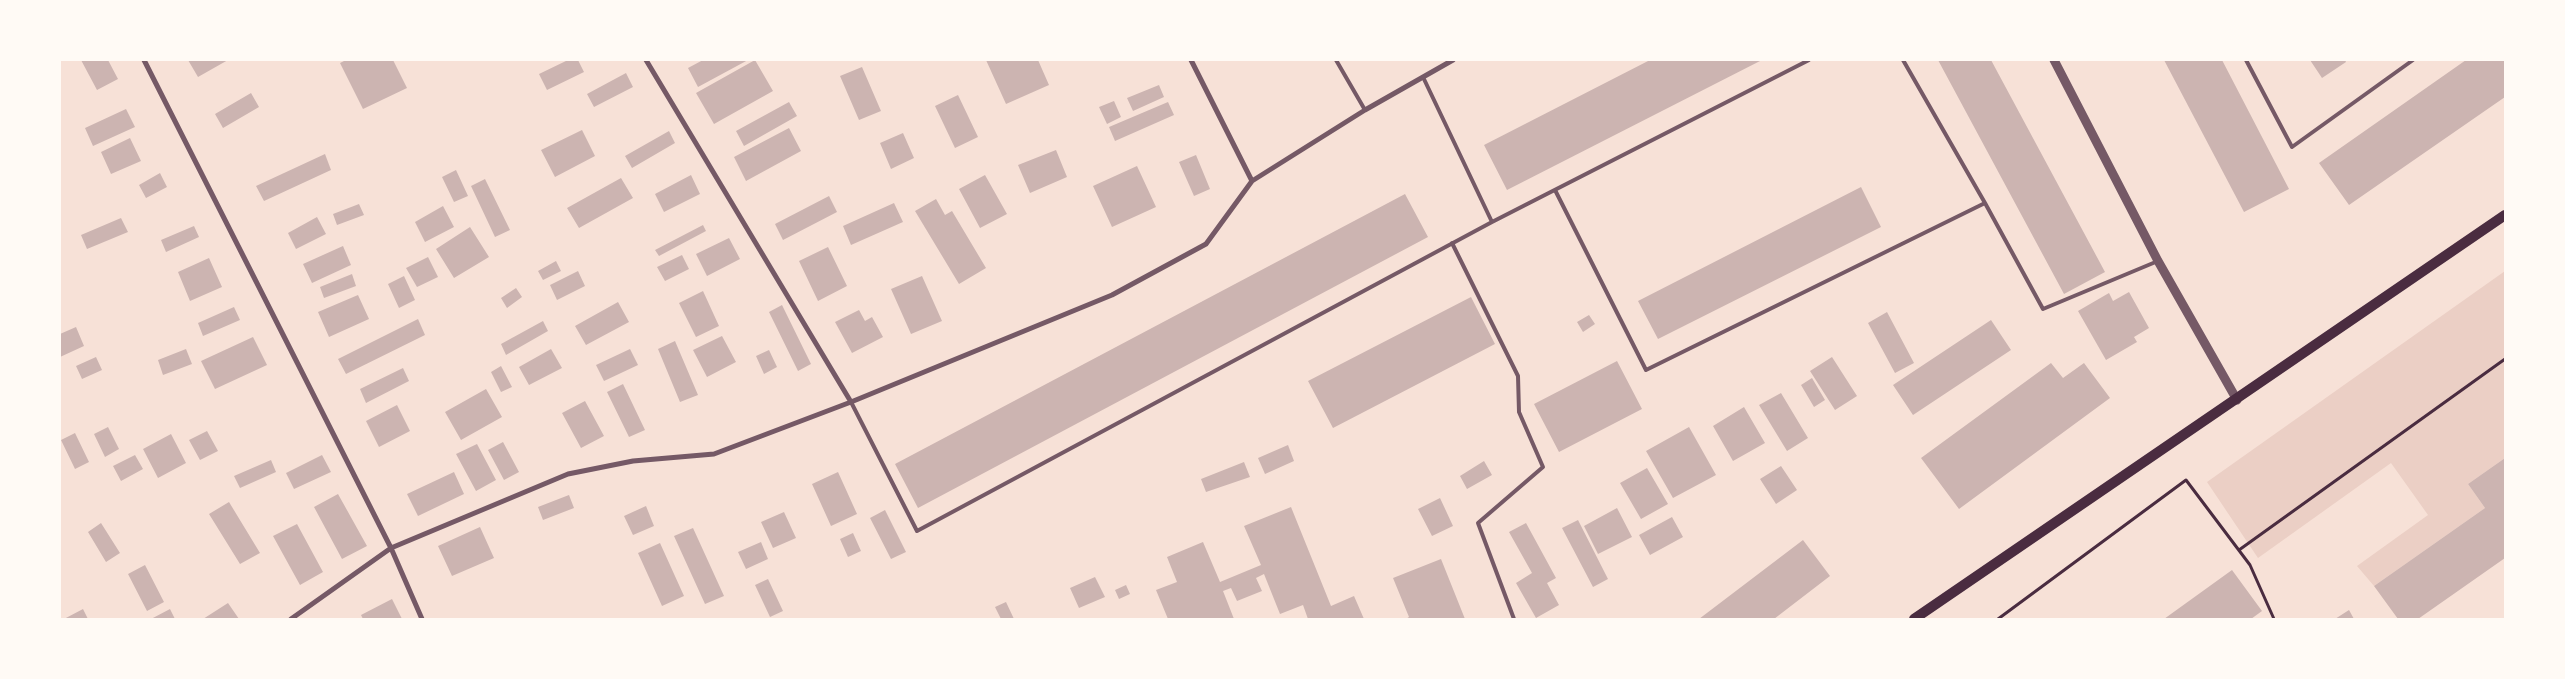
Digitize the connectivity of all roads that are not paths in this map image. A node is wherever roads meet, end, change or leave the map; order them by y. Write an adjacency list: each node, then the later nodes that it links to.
1 (144, 60): 22 (street)
2 (646, 60): 21 (street)
3 (1191, 60): 13 (street)
4 (1336, 60): 12 (lane)
5 (1453, 60): 11 (street)
6 (1809, 60): 14 (lane)
7 (1903, 60): 15 (lane)
8 (2054, 60): 19 (street)
9 (2246, 60): 10 (lane)
10 (2413, 60)
11 (1423, 77): 12 (street); 17 (lane)
12 (1365, 110): 13 (street)
13 (1252, 181): 21 (street)
14 (1555, 190): 15 (lane); 17 (lane)
15 (1985, 203): 19 (lane)
16 (2505, 215): 20 (main road)
17 (1492, 222): 18 (lane)
18 (1452, 243): 21 (lane); 25 (lane)
19 (2158, 261): 20 (street)
20 (2237, 400): 26 (main road)
21 (851, 402): 22 (street)
22 (391, 548): 23 (street); 24 (street)
23 (291, 619)
24 (422, 619)
25 (1514, 619)
26 (1914, 619)

